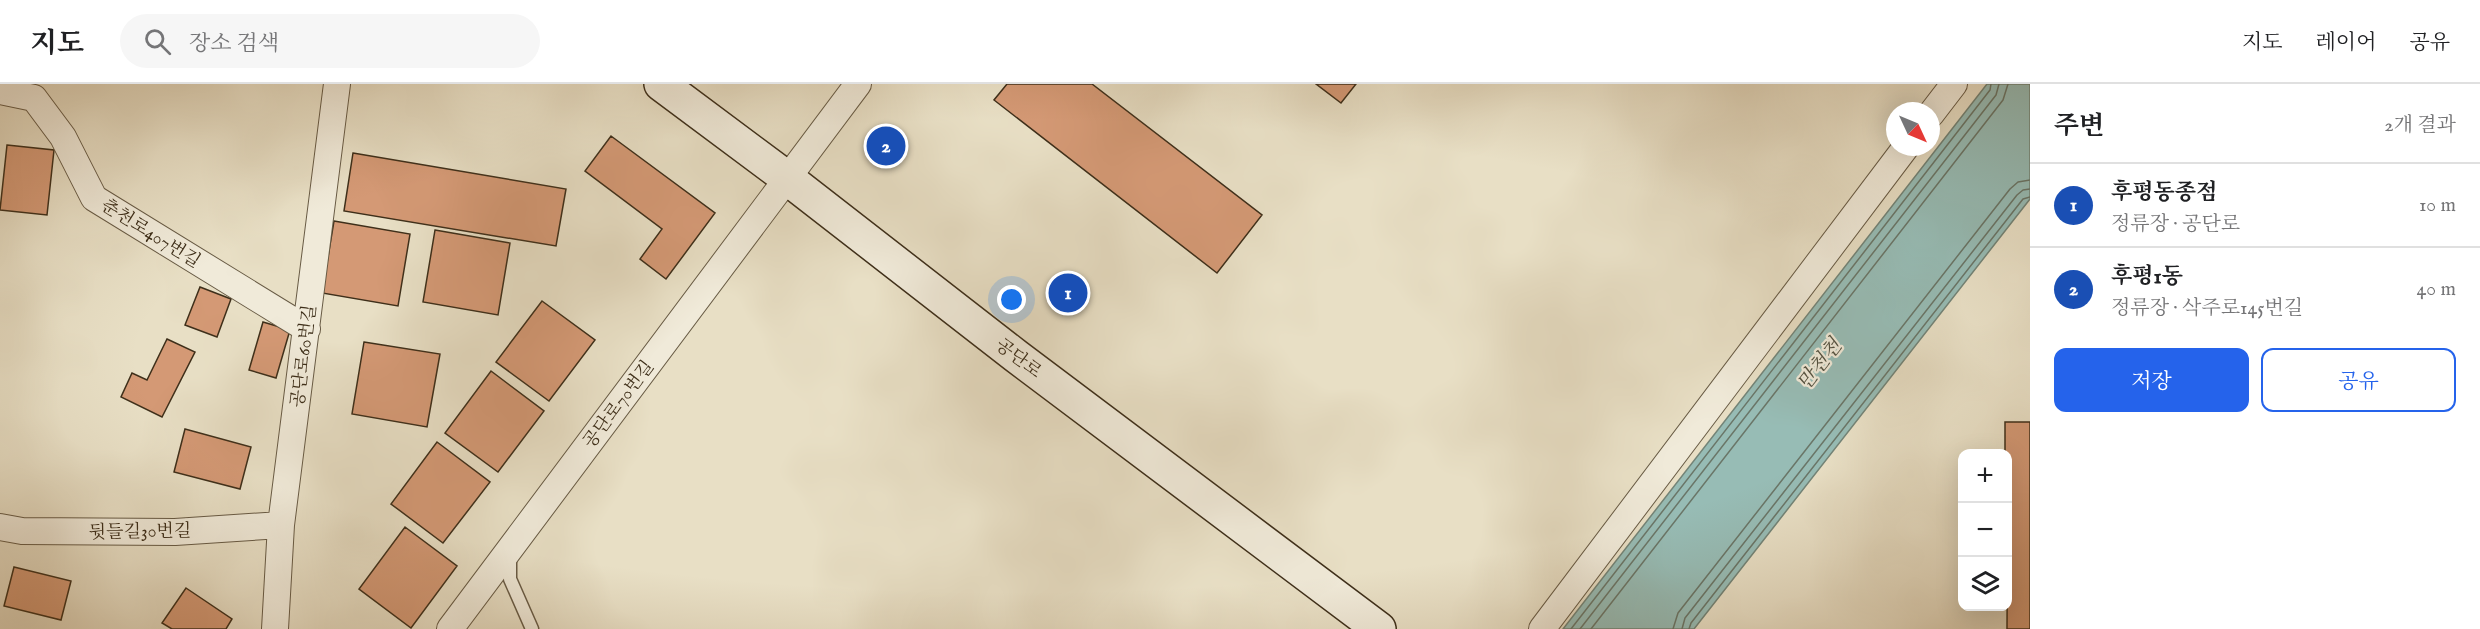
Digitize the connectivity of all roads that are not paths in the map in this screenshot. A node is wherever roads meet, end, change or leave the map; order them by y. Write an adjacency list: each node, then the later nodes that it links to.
1 (337, 84): 9 (street, 공단로60번길)
2 (661, 84): 8 (street, 공단로)
3 (858, 84): 8 (street, 공단로70번길)
4 (1954, 84): 6 (street)
5 (0, 91): 9 (street, 춘천로407번길)
6 (1940, 102)
7 (1899, 156): 17 (street)
8 (787, 178): 12 (street, 공단로70번길); 16 (street, 공단로)
9 (307, 329): 10 (street, 공단로60번길)
10 (281, 525): 11 (street, 뒷들길30번길); 13 (street, 공단로60번길)
11 (0, 528)
12 (510, 549): 14 (street, 공단로70번길); 15 (lane)
13 (275, 629)
14 (450, 629)
15 (531, 629)
16 (1379, 629)
17 (1542, 629)

